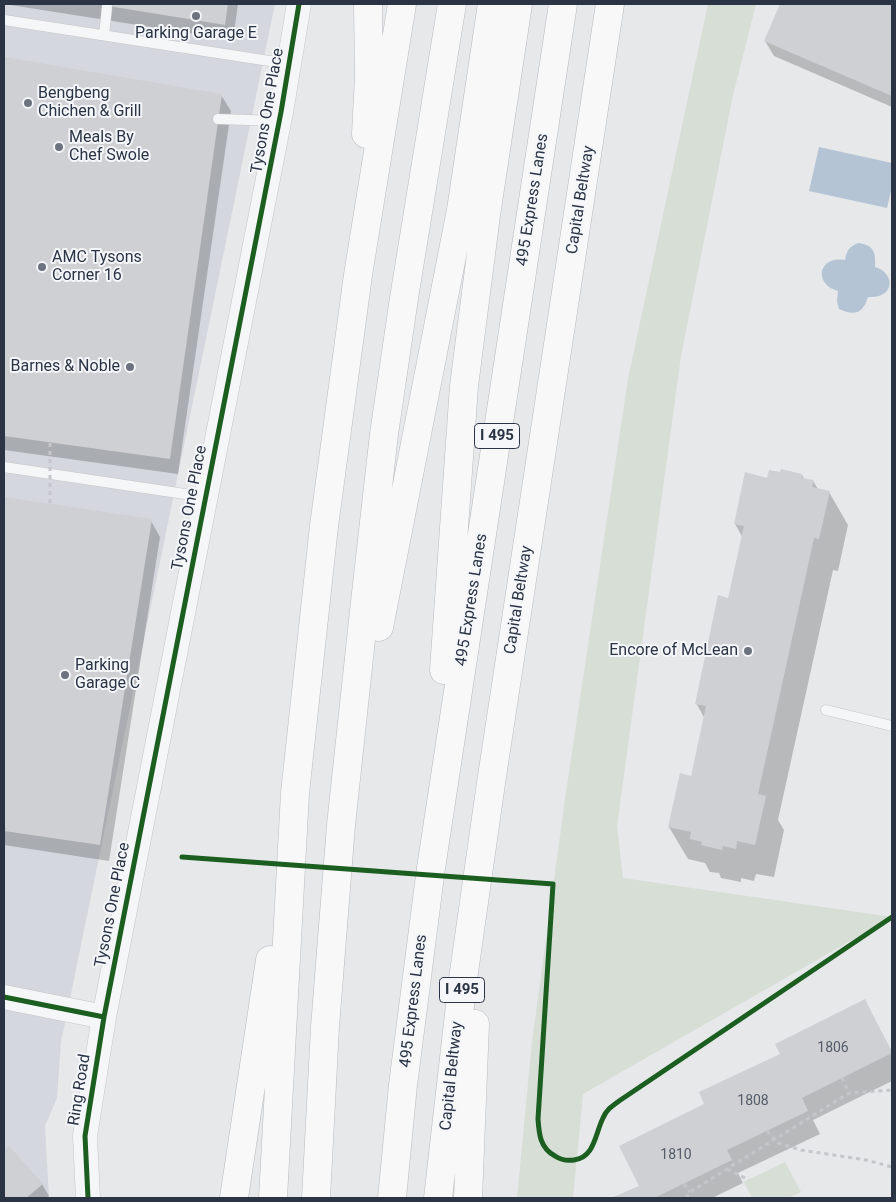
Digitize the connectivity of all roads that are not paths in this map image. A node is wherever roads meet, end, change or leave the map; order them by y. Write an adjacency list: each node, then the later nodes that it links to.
1 (299, 4): 12 (street, Tysons One Place)
2 (368, 4): 15 (highway)
3 (402, 4): 15 (highway)
4 (452, 4): 22 (highway)
5 (492, 4): 22 (highway)
6 (518, 4): 23 (highway)
7 (563, 4): 23 (highway, 495 Express Lanes / I 495)
8 (610, 4): 20 (highway, Capital Beltway / I 495)
9 (107, 6): 11 (lane)
10 (4, 20): 11 (lane)
11 (104, 35): 12 (lane)
12 (290, 64): 14 (street, Tysons One Place)
13 (218, 119): 14 (lane)
14 (279, 121): 17 (street, Tysons One Place)
15 (358, 275): 21 (highway)
16 (4, 467): 17 (lane)
17 (205, 497): 25 (street, Tysons One Place)
18 (826, 710): 19 (lane)
19 (892, 726)
20 (491, 783): 31 (highway, Capital Beltway / I 495); 32 (highway)
21 (294, 793): 27 (highway); 28 (highway)
22 (341, 825): 29 (highway)
23 (430, 868): 30 (highway, 495 Express Lanes / I 495)
24 (4, 997): 25 (street)
25 (104, 1016): 26 (street, Ring Road)
26 (88, 1198)
27 (234, 1198)
28 (273, 1198)
29 (316, 1198)
30 (392, 1198)
31 (438, 1198)
32 (468, 1198)

